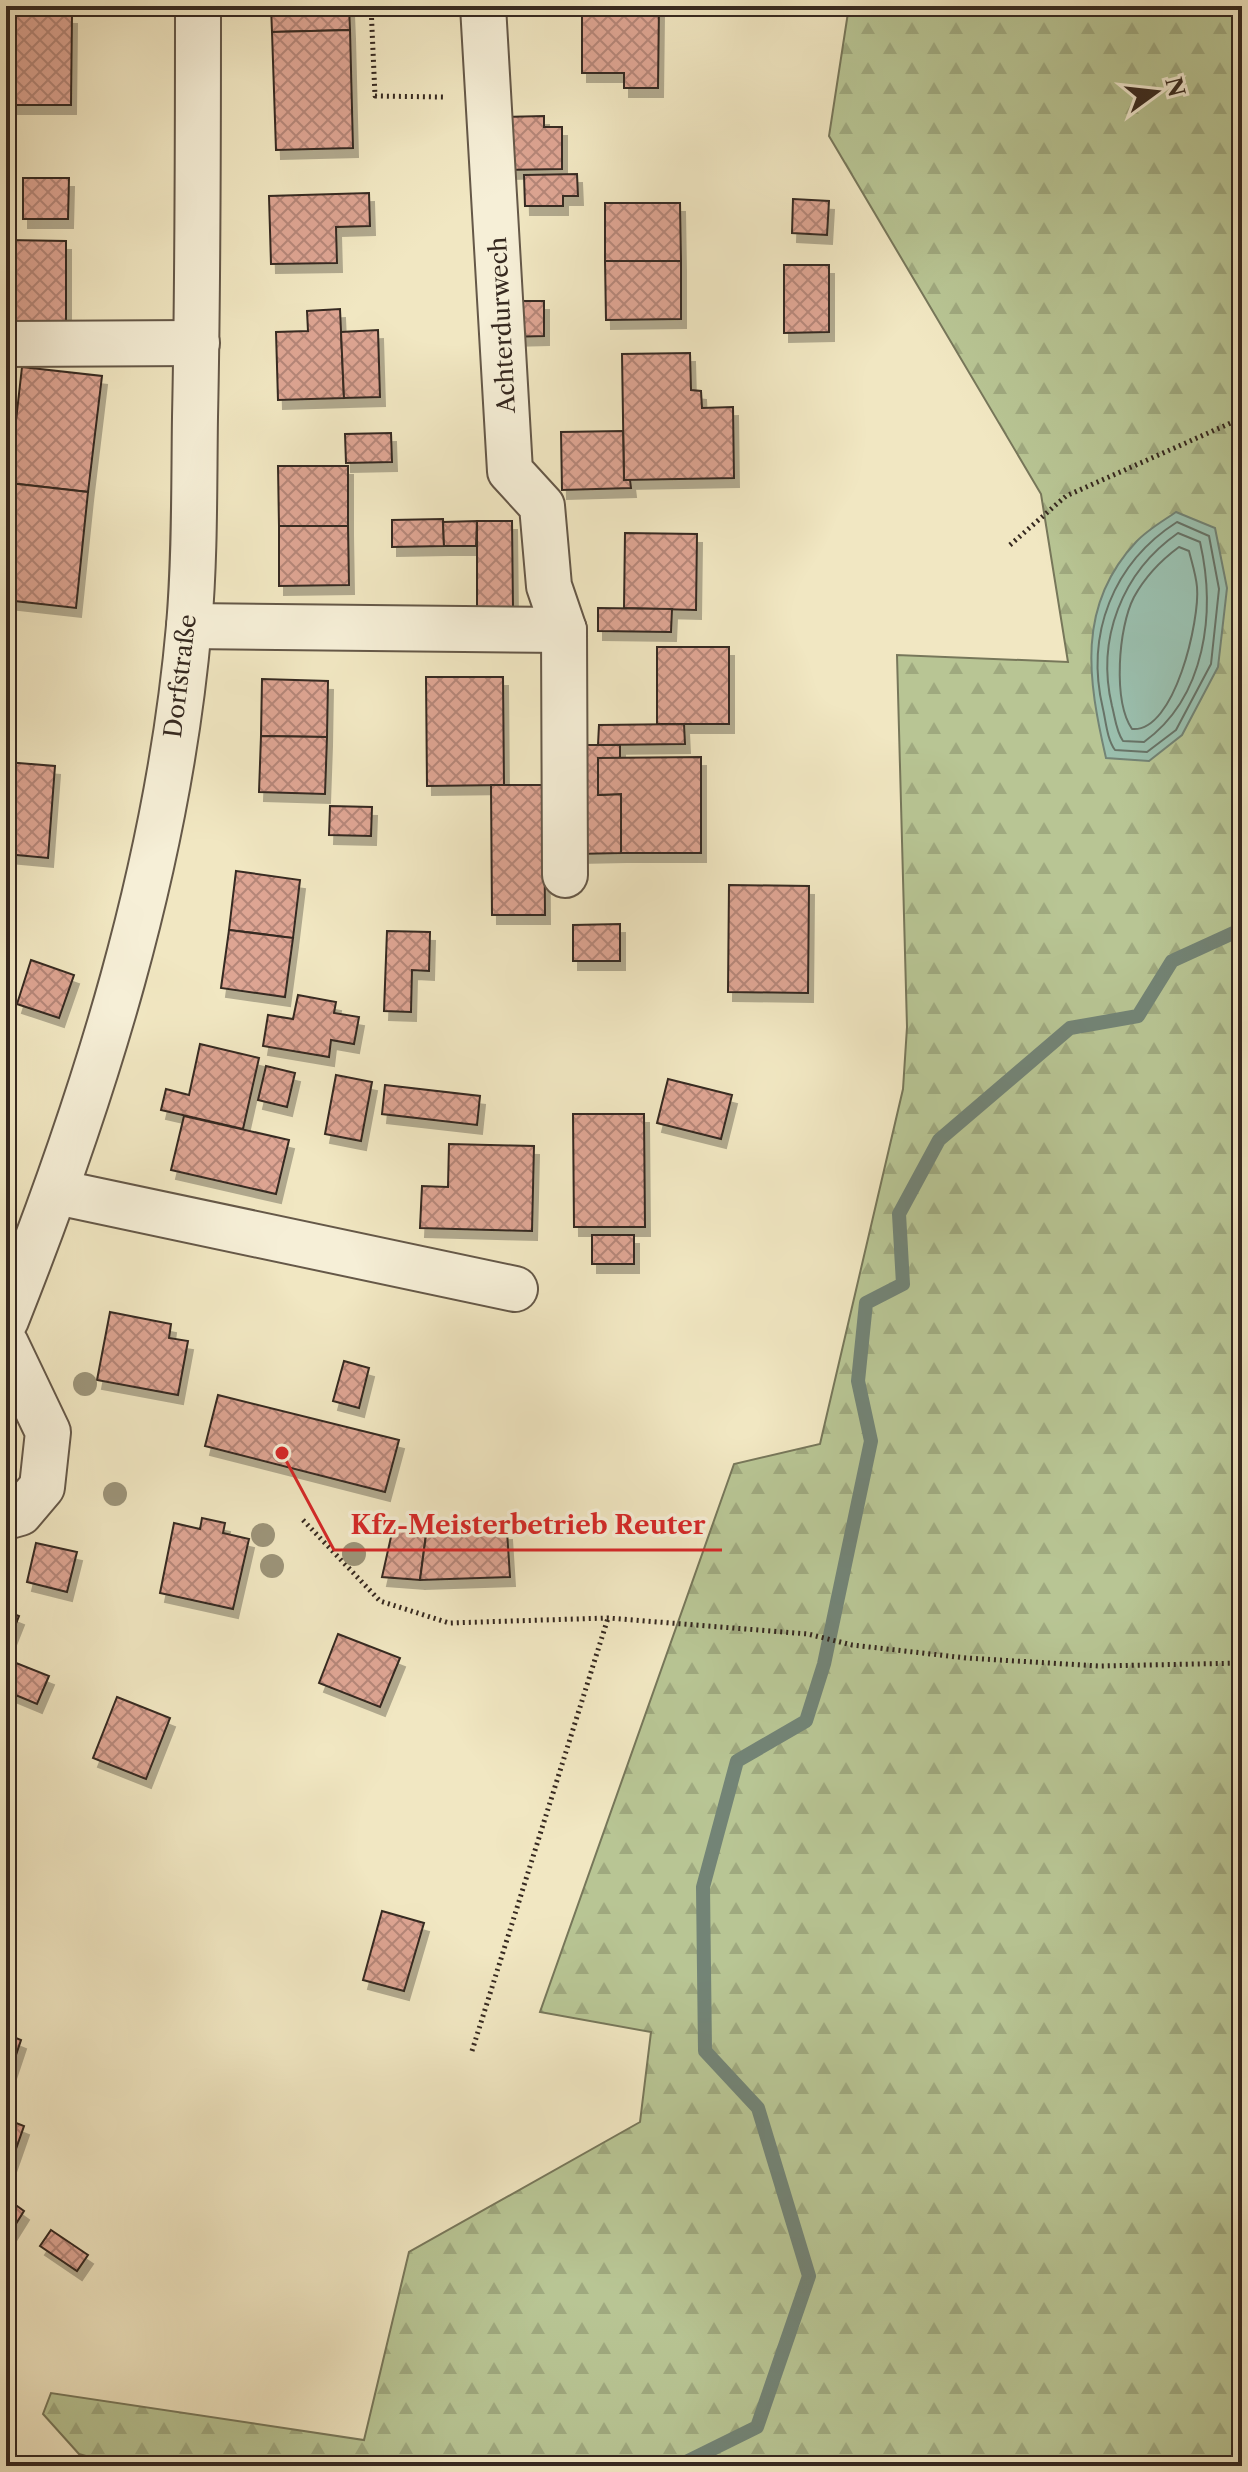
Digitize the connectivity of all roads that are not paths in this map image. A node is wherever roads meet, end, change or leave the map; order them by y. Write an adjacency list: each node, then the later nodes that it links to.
1 (198, 6): 3 (street, Dorfstraße)
2 (483, 6): 6 (street, Achterdurwech)
3 (197, 343): 4 (street); 5 (street, Dorfstraße)
4 (6, 344)
5 (189, 626): 6 (street); 8 (street, Dorfstraße)
6 (564, 630): 7 (street, Achterdurwech)
7 (565, 875)
8 (57, 1192): 9 (street); 10 (street, Dorfstraße)
9 (515, 1289)
10 (6, 1320)
11 (6, 1344): 12 (street)
12 (6, 1517)

